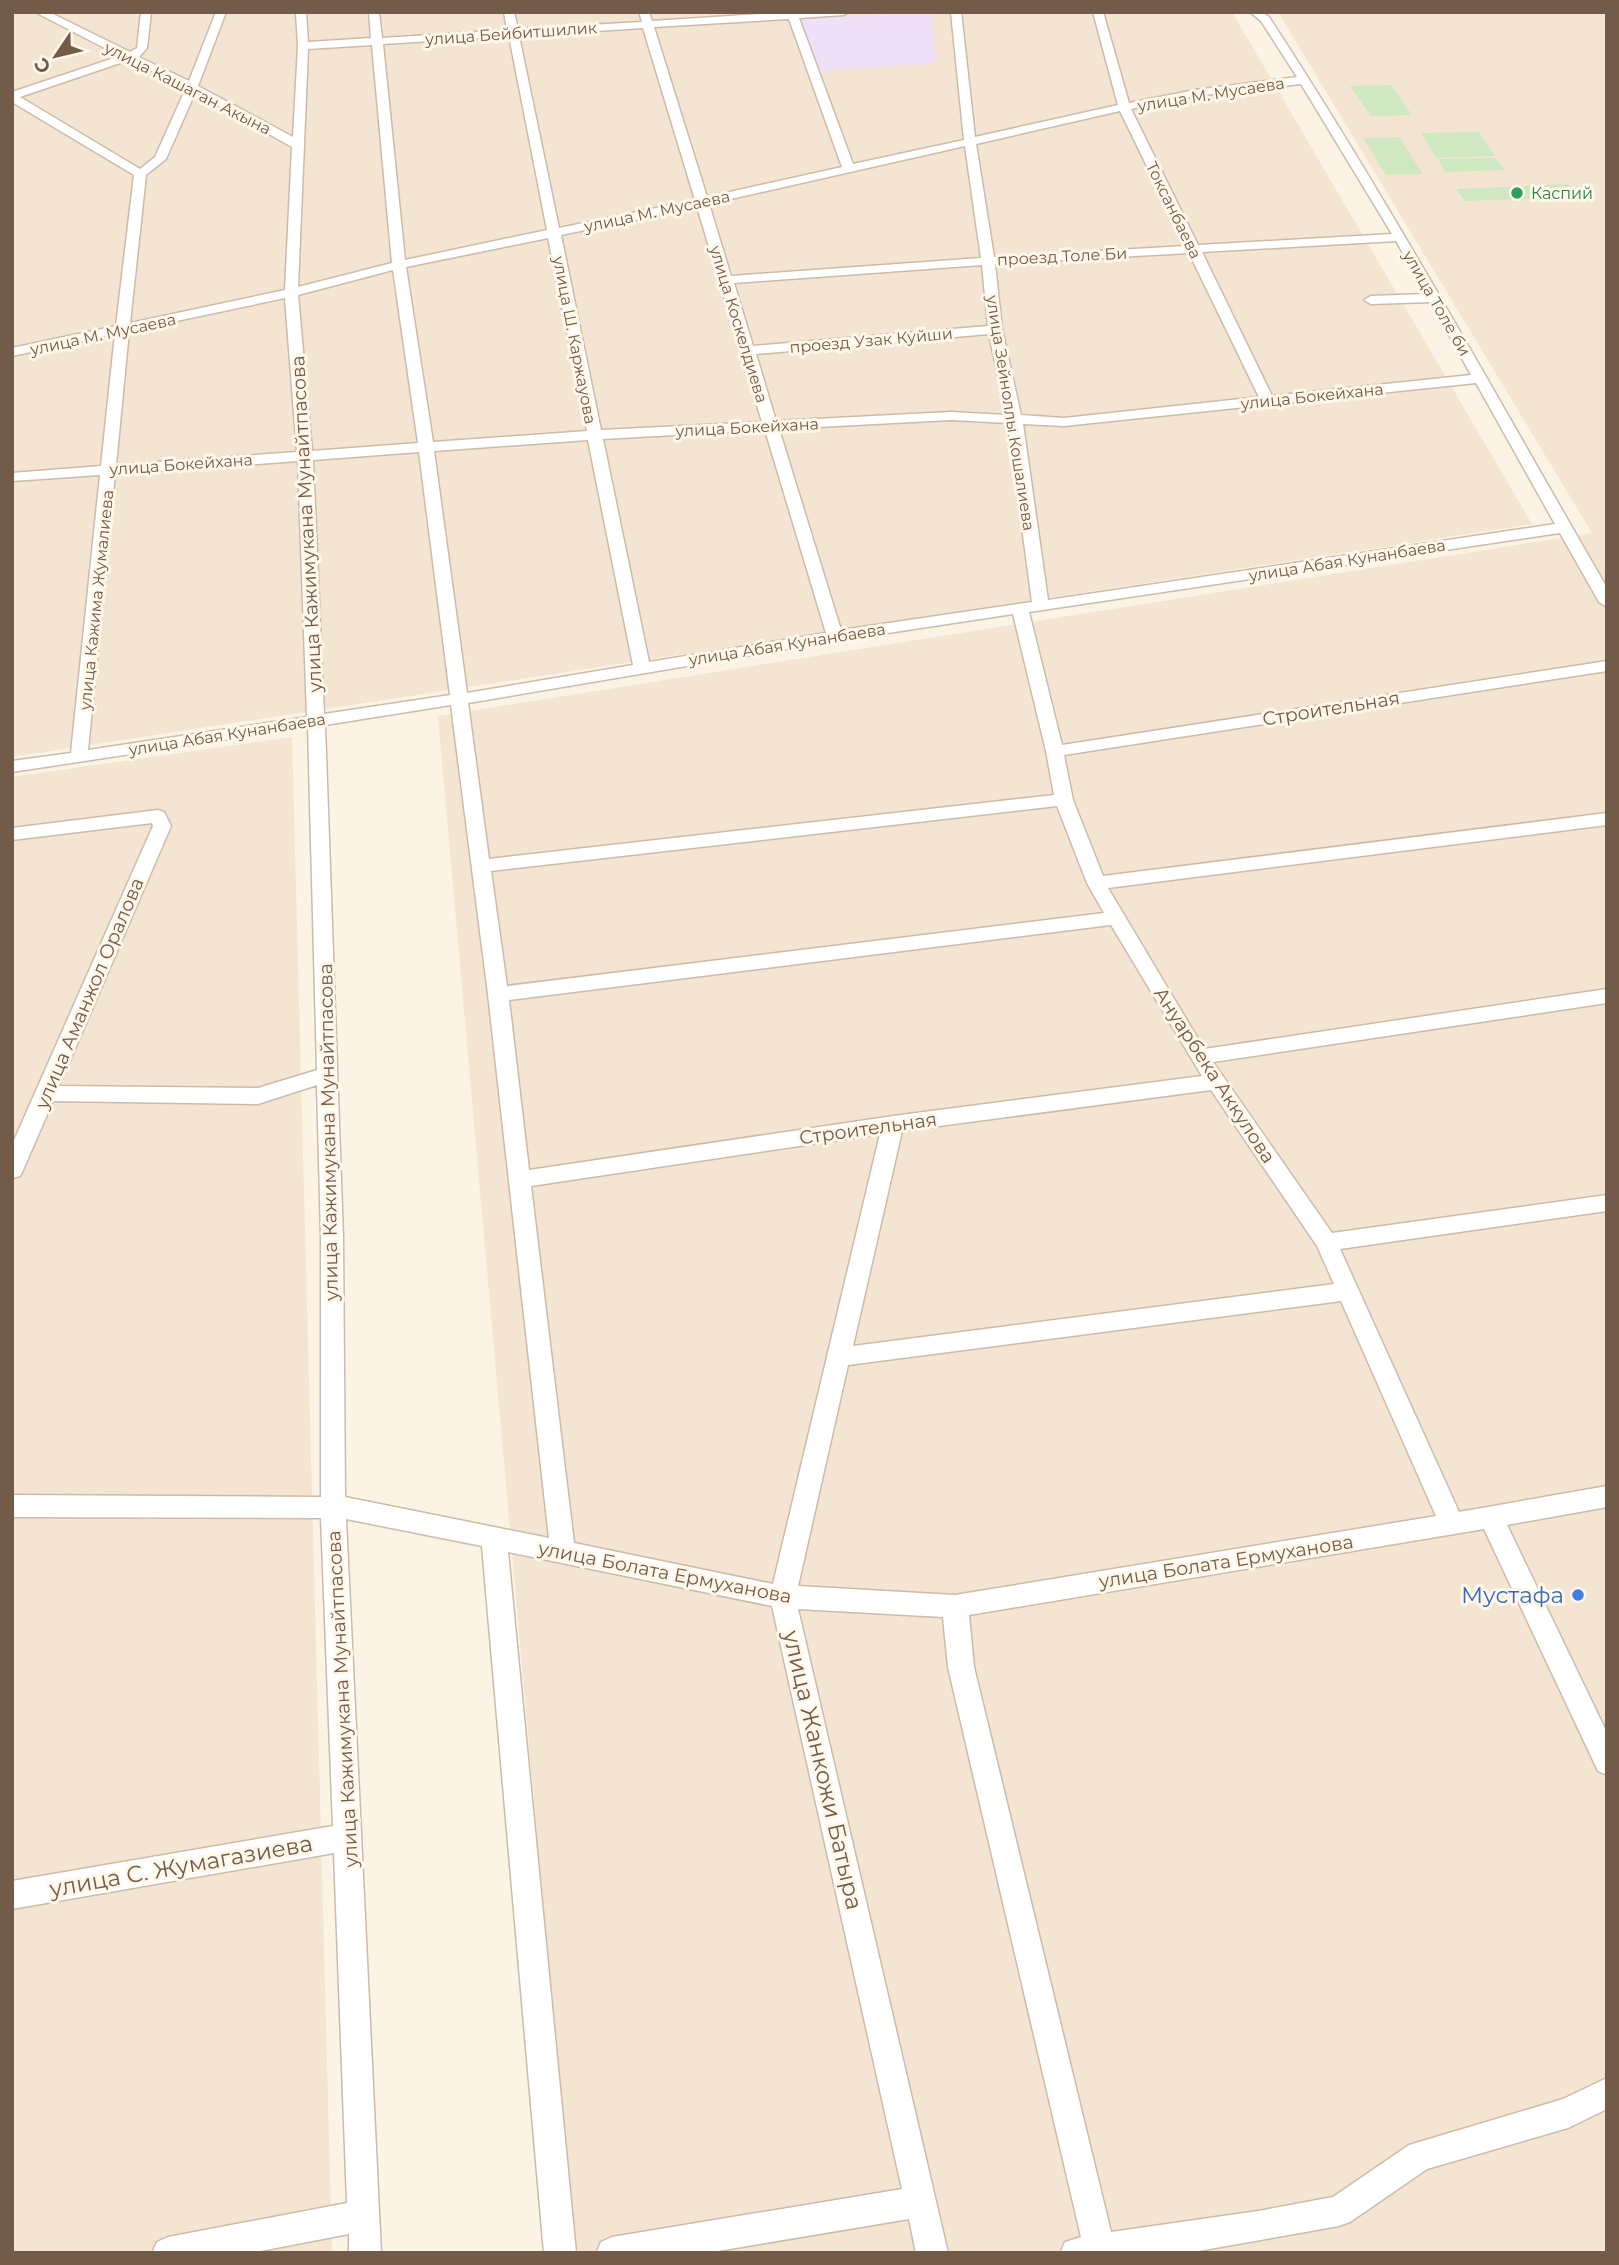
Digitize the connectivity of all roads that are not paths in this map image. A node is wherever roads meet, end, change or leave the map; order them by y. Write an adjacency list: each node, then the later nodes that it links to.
1 (40, 12): 16 (street, улица Кашаган Акына)
2 (146, 12): 16 (street)
3 (221, 12): 18 (street)
4 (301, 12): 15 (street, улица Кажимукана Мунайтпасова)
5 (374, 12): 14 (street)
6 (509, 12): 13 (street, улица Ш. Каржауова)
7 (844, 12): 11 (street, улица Бейбитшилик)
8 (956, 12): 21 (street, улица Зейноллы Кошалиева)
9 (1098, 12): 20 (street, Токсанбаева)
10 (1255, 12): 17 (street, улица Толе би)
11 (786, 15): 12 (street, улица Бейбитшилик); 23 (street)
12 (646, 19): 13 (street, улица Бейбитшилик); 25 (street, улица Коскелдиева)
13 (513, 33): 14 (street, улица Бейбитшилик); 26 (street, улица Ш. Каржауова)
14 (377, 41): 15 (street, улица Бейбитшилик); 30 (street)
15 (303, 46): 22 (street, улица Кажимукана Мунайтпасова)
16 (128, 57): 18 (street, улица Кашаган Акына); 19 (street)
17 (1303, 80): 20 (street, улица М. Мусаева); 27 (street, улица Толе би)
18 (192, 87): 22 (street, улица Кашаган Акына); 24 (street)
19 (12, 96): 24 (street)
20 (1124, 107): 21 (street, улица М. Мусаева); 28 (street, Токсанбаева)
21 (970, 142): 23 (street, улица М. Мусаева); 29 (street, улица Зейноллы Кошалиева)
22 (298, 145): 32 (street, улица Кажимукана Мунайтпасова)
23 (848, 168): 25 (street, улица М. Мусаева)
24 (140, 174): 36 (street, улица Кажима Жумалиева)
25 (702, 202): 26 (street, улица М. Мусаева); 31 (street, улица Коскелдиева)
26 (553, 233): 30 (street, улица М. Мусаева); 43 (street, улица Ш. Каржауова)
27 (1399, 237): 28 (street, проезд Толе Би); 33 (street, улица Толе би)
28 (1194, 249): 29 (street, проезд Толе Би); 40 (street, Токсанбаева)
29 (989, 261): 31 (street, проезд Толе Би); 35 (street, улица Зейноллы Кошалиева)
30 (399, 265): 32 (street, улица М. Мусаева); 44 (street)
31 (725, 280): 37 (street, улица Коскелдиева)
32 (291, 293): 36 (street, улица М. Мусаева); 45 (street, улица Кажимукана Мунайтпасова)
33 (1433, 298): 34 (street); 39 (street, улица Толе би)
34 (1371, 300)
35 (995, 329): 37 (street, проезд Узак Куйши); 41 (street, улица Зейноллы Кошалиева)
36 (121, 331): 38 (street, улица М. Мусаева); 46 (street, улица Кажима Жумалиева)
37 (747, 351): 42 (street, улица Коскелдиева)
38 (12, 352)
39 (1480, 378): 40 (street, улица Бокейхана); 48 (street, улица Толе би)
40 (1268, 401): 41 (street, улица Бокейхана)
41 (1015, 421): 42 (street, улица Бокейхана); 52 (street, улица Зейноллы Кошалиева)
42 (771, 426): 43 (street, улица Бокейхана); 54 (street, улица Коскелдиева)
43 (593, 435): 44 (street, улица Бокейхана); 56 (street, улица Ш. Каржауова)
44 (426, 447): 45 (street, улица Бокейхана); 57 (street)
45 (305, 455): 46 (street, улица Бокейхана); 58 (street, улица Кажимукана Мунайтпасова)
46 (110, 470): 47 (street, улица Бокейхана); 60 (street, улица Кажима Жумалиева)
47 (12, 477)
48 (1562, 528): 50 (street, улица Толе би); 52 (street, улица Абая Кунанбаева)
49 (1607, 567): 50 (street)
50 (1588, 570): 51 (street, улица Толе би)
51 (1607, 602)
52 (1041, 606): 53 (street, улица Абая Кунанбаева)
53 (1020, 610): 54 (street, улица Абая Кунанбаева); 59 (street, Ануарбека Аккулова)
54 (835, 636): 56 (street, улица Абая Кунанбаева)
55 (1607, 666): 59 (street, Строительная)
56 (642, 668): 57 (street, улица Абая Кунанбаева)
57 (459, 699): 58 (street, улица Абая Кунанбаева); 65 (street)
58 (316, 720): 60 (street, улица Абая Кунанбаева); 71 (street, улица Кажимукана Мунайтпасова)
59 (1055, 751): 62 (street, Ануарбека Аккулова)
60 (79, 756): 61 (street, улица Абая Кунанбаева)
61 (12, 767)
62 (1064, 800): 65 (street); 66 (street, Ануарбека Аккулова)
63 (1607, 819): 66 (street)
64 (12, 834): 73 (street, улица Аманжол Оралова)
65 (481, 866): 68 (street)
66 (1096, 884): 67 (street, Ануарбека Аккулова)
67 (1116, 918): 68 (street); 70 (street, Ануарбека Аккулова)
68 (498, 994): 76 (street)
69 (1607, 996): 70 (street)
70 (1199, 1057): 72 (street, Ануарбека Аккулова)
71 (327, 1074): 73 (street); 83 (street, улица Кажимукана Мунайтпасова)
72 (1216, 1082): 74 (street, Строительная); 78 (street, Ануарбека Аккулова)
73 (46, 1093): 75 (street, улица Аманжол Оралова)
74 (893, 1124): 76 (street, Строительная); 80 (street, улица Жанкожи Батыра)
75 (12, 1170)
76 (520, 1180): 87 (street)
77 (1607, 1203): 78 (street)
78 (1326, 1242): 79 (street, Ануарбека Аккулова)
79 (1349, 1291): 80 (street); 85 (street, Ануарбека Аккулова)
80 (839, 1357): 88 (street, улица Жанкожи Батыра)
81 (1607, 1496): 84 (street, улица Болата Ермуханова)
82 (12, 1506): 83 (street, улица Болата Ермуханова)
83 (333, 1507): 86 (street, улица Болата Ермуханова); 91 (street, улица Кажимукана Мунайтпасова)
84 (1491, 1517): 85 (street, улица Болата Ермуханова); 90 (street)
85 (1452, 1524): 89 (street, улица Болата Ермуханова)
86 (494, 1538): 87 (street, улица Болата Ермуханова); 99 (street)
87 (562, 1552): 88 (street, улица Болата Ермуханова)
88 (783, 1597): 89 (street, улица Болата Ермуханова); 94 (street, улица Жанкожи Батыра)
89 (955, 1606): 96 (street)
90 (1607, 1762)
91 (349, 1836): 92 (street, улица С. Жумагазиева); 95 (street, улица Кажимукана Мунайтпасова)
92 (12, 1895)
93 (1607, 2092): 96 (street)
94 (921, 2201): 100 (street); 101 (street, улица Жанкожи Батыра)
95 (364, 2216): 97 (street); 98 (street, улица Кажимукана Мунайтпасова)
96 (1087, 2250)
97 (169, 2253)
98 (365, 2253)
99 (560, 2253)
100 (612, 2253)
101 (932, 2253)

